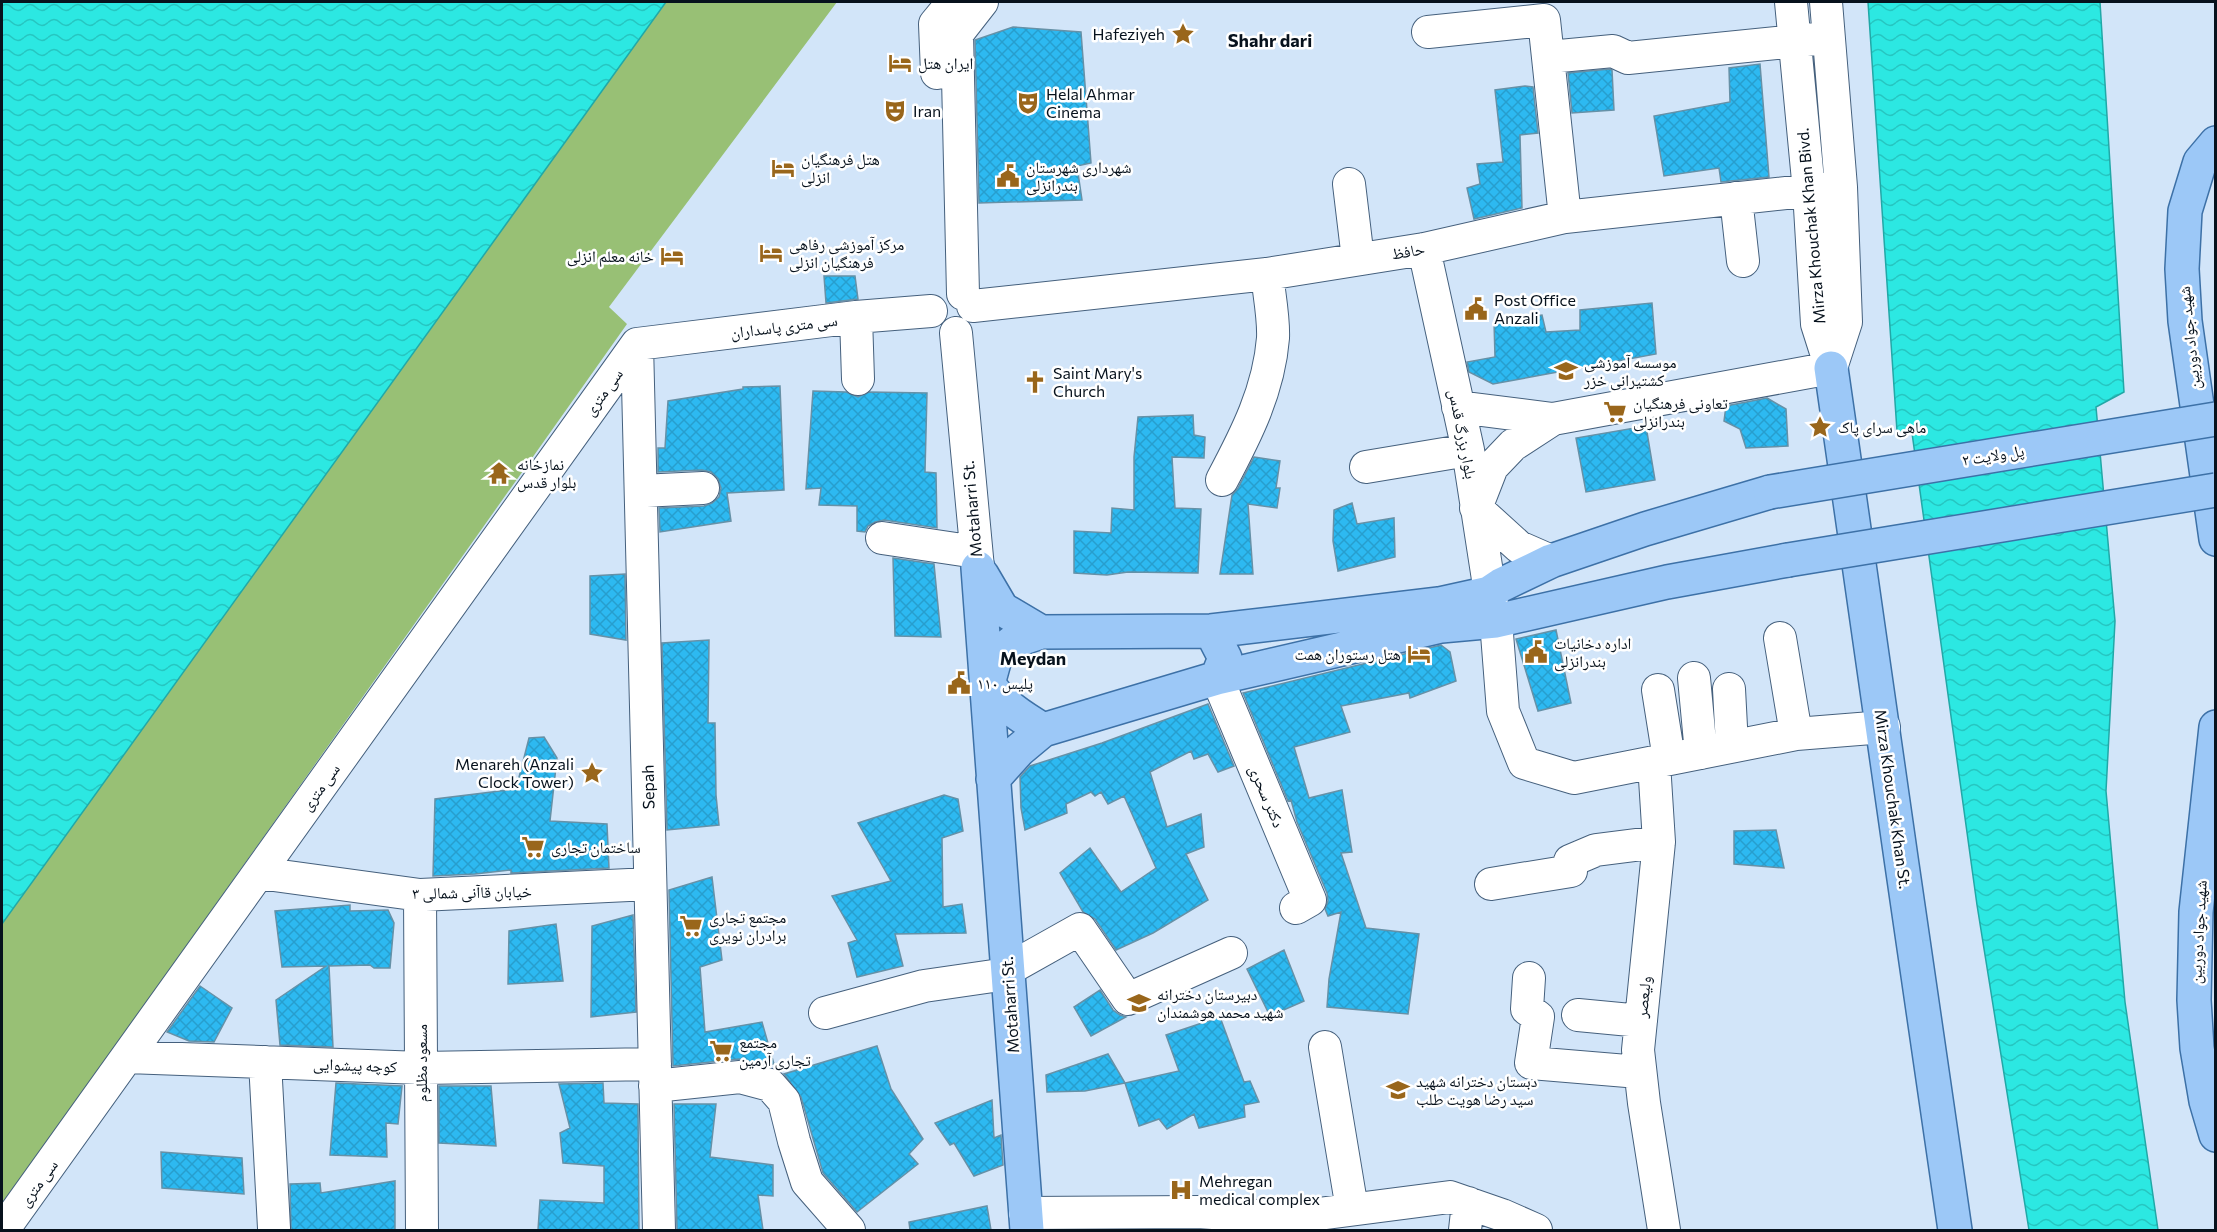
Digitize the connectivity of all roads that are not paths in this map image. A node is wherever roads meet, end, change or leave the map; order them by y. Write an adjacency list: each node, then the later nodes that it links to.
1 (953, 2): 19 (street)
2 (982, 2): 19 (street)
3 (1791, 2): 7 (street, Mirza Khouchak Khan Bivd.)
4 (1826, 2): 6 (street, Mirza Khouchak Khan Bivd.)
5 (1428, 32): 8 (street)
6 (1829, 37): 7 (street); 11 (street, Mirza Khouchak Khan Bivd.)
7 (1794, 41): 8 (street); 12 (street, Mirza Khouchak Khan Bivd.)
8 (1550, 57): 14 (street)
9 (2216, 143): 35 (main road, شهید جواد دوربین)
10 (1348, 184): 16 (street)
11 (1841, 187): 12 (street, حافظ); 22 (street, Mirza Khouchak Khan Bivd.)
12 (1809, 191): 13 (street, حافظ); 22 (street, Mirza Khouchak Khan Bivd.)
13 (1736, 198): 14 (street, حافظ); 17 (street)
14 (1565, 217): 15 (street, حافظ)
15 (1424, 249): 16 (street, حافظ); 24 (street, بلوار بزرگ قدس)
16 (1358, 259): 18 (street, حافظ)
17 (1743, 261)
18 (1266, 274): 19 (street, حافظ); 29 (street)
19 (953, 301): 20 (street, سی متری پاسداران); 36 (street, Motaharri St.)
20 (856, 317): 21 (street, سی متری پاسداران); 23 (street)
21 (637, 344): 32 (street, Sepah); 58 (street, سی متری)
22 (1831, 368): 25 (street); 47 (main road, Mirza Khouchak Khan St.)
23 (858, 379)
24 (1458, 407): 25 (street); 27 (street, بلوار بزرگ قدس)
25 (1553, 419): 33 (street)
26 (2216, 419): 37 (main road, پل ولایت ۲, bridge)
27 (1468, 450): 28 (street); 33 (street, بلوار بزرگ قدس)
28 (1366, 467)
29 (1222, 480)
30 (703, 488): 32 (street)
31 (2216, 490): 38 (main road, bridge)
32 (641, 491): 59 (street, Sepah)
33 (1476, 508): 37 (street); 38 (street, بلوار بزرگ قدس)
34 (882, 538): 36 (street)
35 (2216, 539)
36 (977, 560): 40 (main road); 44 (main road, Motaharri St.)
37 (1551, 561): 38 (main road, پل ولایت ۲)
38 (1493, 612): 39 (main road); 42 (main road); 53 (street, بلوار بزرگ قدس)
39 (1211, 630): 40 (main road); 42 (main road)
40 (1041, 632): 44 (main road)
41 (1780, 638): 50 (street)
42 (1217, 678): 49 (main road); 62 (street, دکتر سحری)
43 (1694, 678): 52 (street)
44 (988, 684): 49 (main road); 54 (main road, Motaharri St.)
45 (1658, 690): 53 (street, ولیعصر)
46 (1729, 690): 51 (street)
47 (1884, 727): 50 (street); 86 (main road, Mirza Khouchak Khan St.)
48 (2216, 727): 55 (main road, شهید جواد دوربین)
49 (1043, 730): 54 (main road)
50 (1796, 734): 51 (street)
51 (1732, 746): 52 (street)
52 (1701, 753): 53 (street)
53 (1661, 761): 56 (street, ولیعصر)
54 (993, 778): 64 (main road, Motaharri St.)
55 (2211, 820): 57 (main road, شهید جواد دوربین)
56 (1659, 842): 60 (street); 68 (street, ولیعصر)
57 (2208, 872): 75 (main road, شهید جواد دوربین)
58 (259, 873): 61 (street, خیابان قاآنی شمالی ۳); 70 (street, سی متری)
59 (650, 884): 61 (street, خیابان قاآنی شمالی ۳); 74 (street, Sepah)
60 (1491, 884)
61 (420, 896): 72 (street, مسعود مظلوم)
62 (1296, 908)
63 (1232, 953): 64 (street)
64 (1007, 972): 66 (street); 78 (main road, Motaharri St.)
65 (1529, 978): 73 (street)
66 (825, 1013)
67 (1578, 1015): 68 (street)
68 (1641, 1021): 73 (street, ولیعصر)
69 (1324, 1047): 76 (street)
70 (127, 1058): 71 (street, کوچه پیشوایی); 80 (street, سی متری)
71 (265, 1062): 72 (street, کوچه پیشوایی); 79 (street)
72 (421, 1068): 74 (street, کوچه پیشوایی); 81 (street, مسعود مظلوم)
73 (1639, 1072): 85 (street, ولیعصر)
74 (655, 1075): 82 (street, Sepah); 83 (street, کوچه پیشوایی)
75 (2214, 1123)
76 (1352, 1209): 77 (street); 78 (street)
77 (1466, 1217): 84 (street)
78 (1026, 1222)
79 (274, 1228)
80 (3, 1230)
81 (422, 1230)
82 (659, 1230)
83 (849, 1230)
84 (1536, 1230)
85 (1664, 1230)
86 (1955, 1230)

